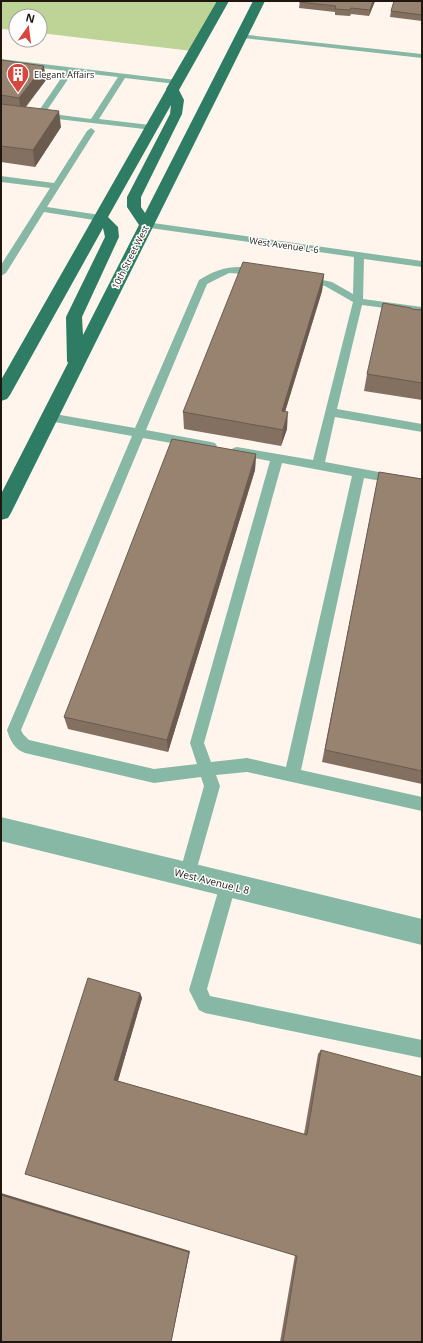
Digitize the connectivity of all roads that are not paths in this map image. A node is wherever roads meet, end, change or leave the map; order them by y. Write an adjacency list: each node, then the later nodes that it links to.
1 (223, 1): 8 (main road)
2 (259, 1): 3 (main road, 10th Street West)
3 (242, 36): 4 (lane); 16 (main road, 10th Street West)
4 (422, 56)
5 (1, 61): 6 (lane)
6 (71, 70): 7 (lane); 9 (lane)
7 (122, 76): 8 (lane); 9 (lane)
8 (174, 86): 10 (main road); 16 (main road)
9 (94, 121): 10 (lane)
10 (150, 128): 15 (main road)
11 (91, 131): 13 (lane)
12 (1, 179): 13 (lane)
13 (56, 186): 14 (lane)
14 (41, 209): 15 (lane); 19 (lane)
15 (100, 218): 24 (main road); 25 (main road)
16 (146, 225): 17 (lane, West Avenue L-6); 24 (main road, 10th Street West)
17 (358, 255): 18 (lane, West Avenue L-6); 22 (lane)
18 (422, 264)
19 (1, 273)
20 (274, 274): 29 (lane)
21 (288, 277): 22 (lane)
22 (358, 301): 23 (lane); 26 (lane)
23 (422, 310)
24 (75, 365): 27 (main road, 10th Street West)
25 (1, 395)
26 (331, 412): 28 (lane); 31 (lane)
27 (49, 418): 29 (lane); 34 (main road, 10th Street West)
28 (422, 428)
29 (139, 433): 30 (lane); 35 (lane)
30 (277, 458): 31 (lane); 35 (lane)
31 (318, 466): 32 (lane)
32 (359, 473): 33 (lane); 36 (lane)
33 (422, 484)
34 (1, 513)
35 (206, 771): 36 (lane); 39 (lane)
36 (292, 775): 37 (lane)
37 (422, 804)
38 (1, 829): 39 (street, West Avenue L 8)
39 (187, 875): 40 (street, West Avenue L 8)
40 (228, 885): 41 (street, West Avenue L 8); 42 (lane)
41 (422, 932)
42 (422, 1049)

